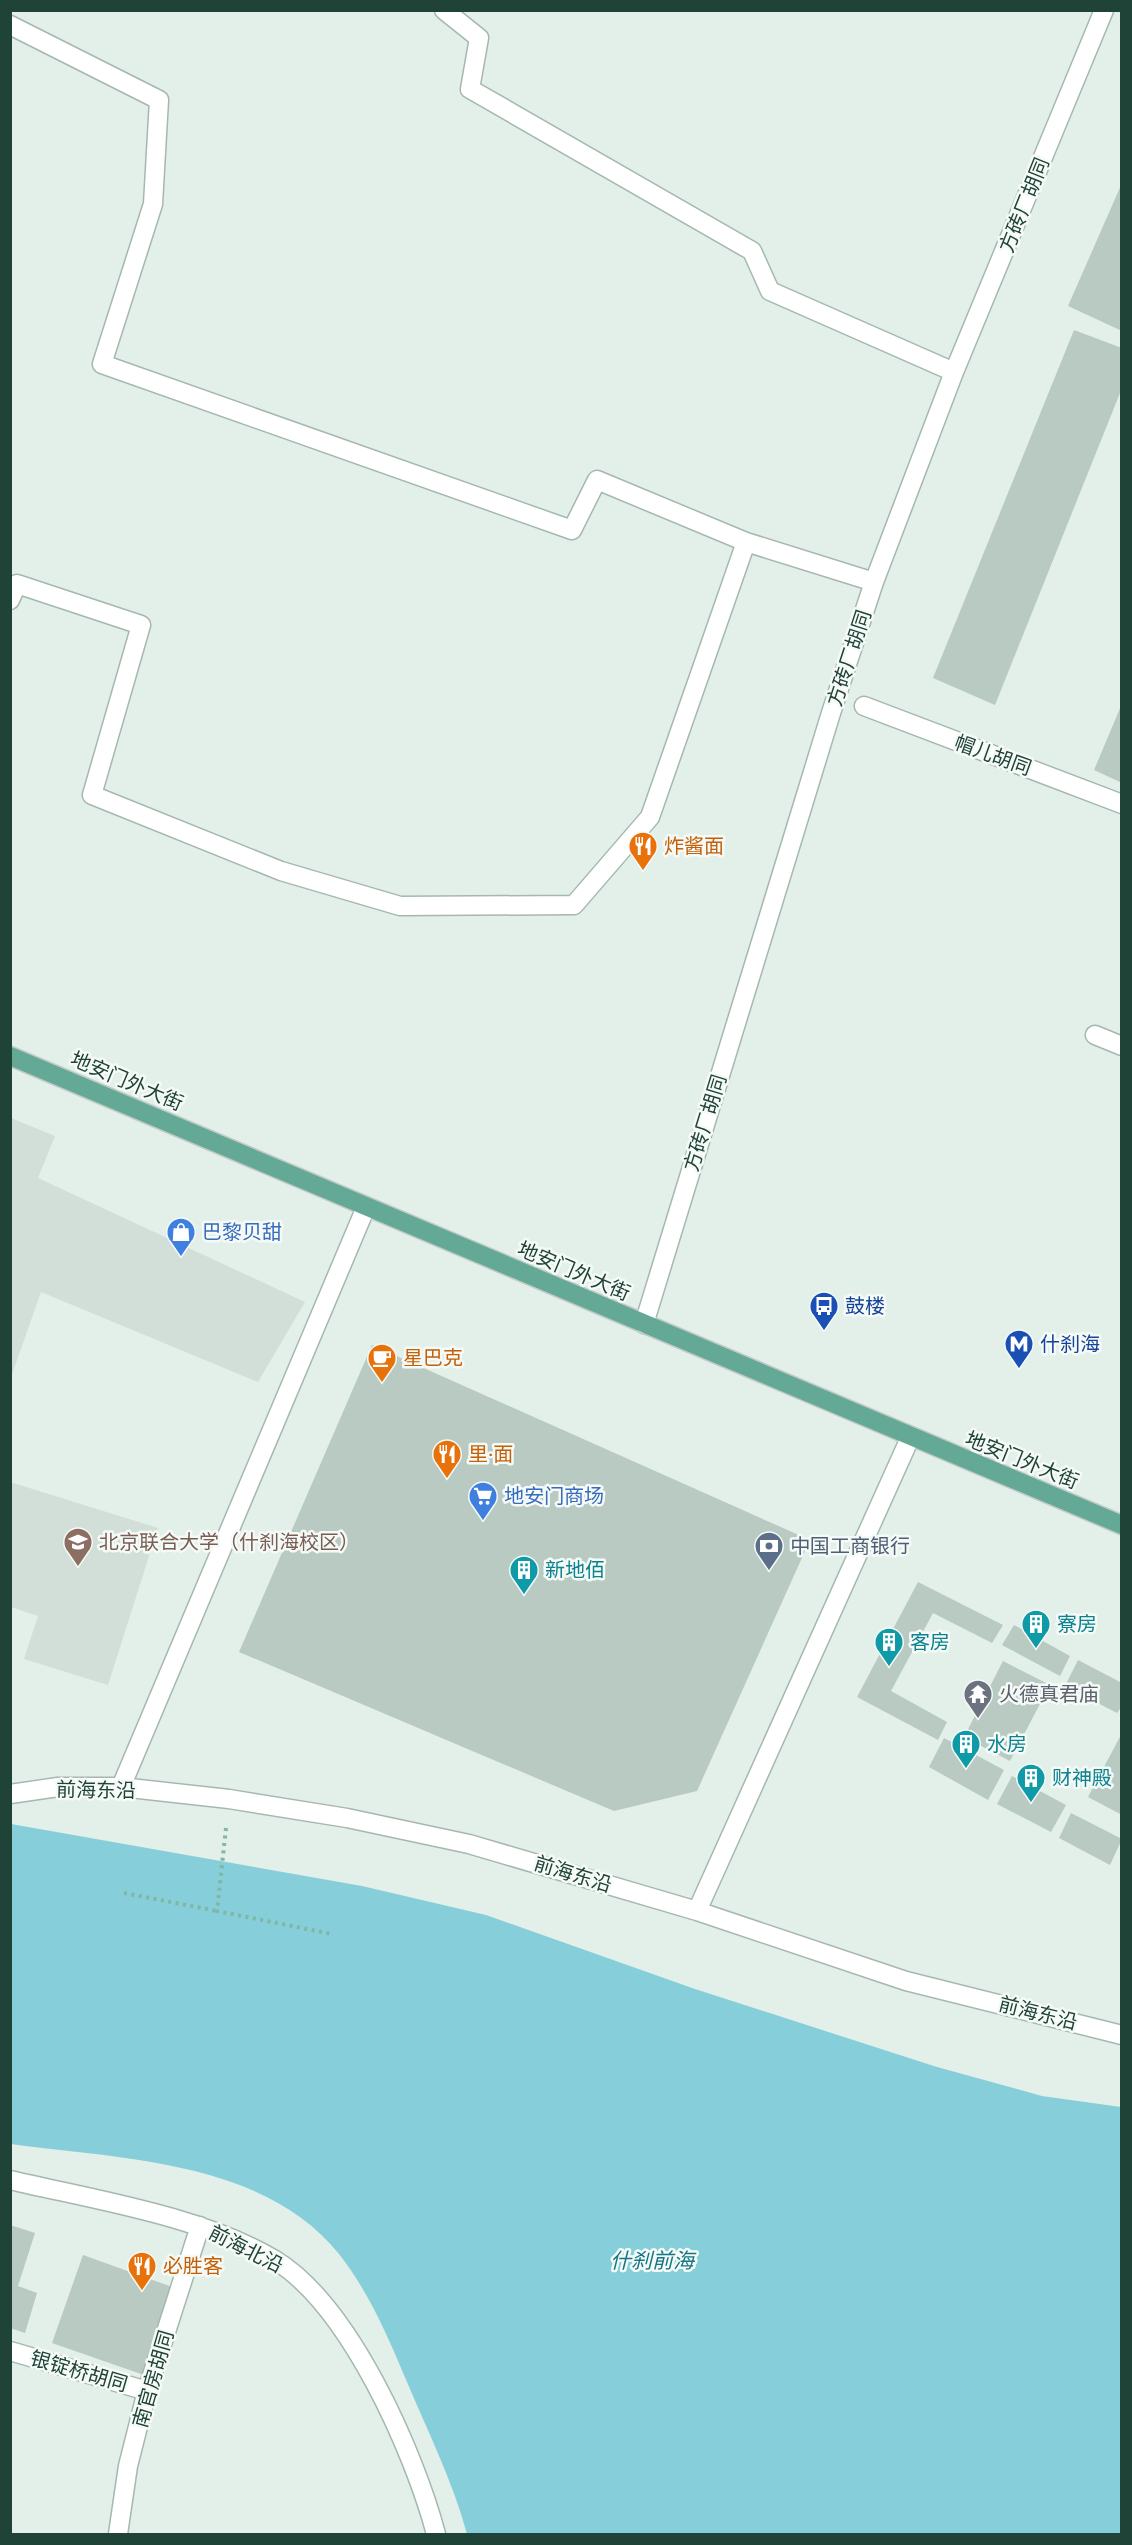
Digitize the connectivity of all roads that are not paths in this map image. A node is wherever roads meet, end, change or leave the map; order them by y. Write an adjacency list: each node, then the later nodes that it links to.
1 (444, 10): 4 (street)
2 (1104, 10): 4 (street, 方砖厂胡同)
3 (10, 25): 5 (street)
4 (954, 372): 6 (street, 方砖厂胡同)
5 (746, 542): 6 (street); 7 (street)
6 (874, 582): 14 (street, 方砖厂胡同)
7 (10, 600)
8 (864, 706): 9 (street, 帽儿胡同)
9 (1122, 804)
10 (1095, 1035): 11 (street)
11 (1122, 1046)
12 (10, 1056): 13 (main road, 地安门外大街)
13 (366, 1207): 14 (main road, 地安门外大街); 17 (street)
14 (644, 1324): 15 (main road, 地安门外大街)
15 (910, 1438): 16 (main road, 地安门外大街); 19 (street)
16 (1122, 1525)
17 (120, 1787): 18 (street, 前海东沿); 19 (street, 前海东沿)
18 (10, 1794)
19 (696, 1911): 20 (street, 前海东沿)
20 (1122, 2035)
21 (10, 2180): 22 (street, 前海北沿)
22 (200, 2226): 24 (street, 南官房胡同); 26 (street, 前海北沿)
23 (10, 2351): 24 (street, 银锭桥胡同)
24 (147, 2391): 25 (street, 南官房胡同)
25 (118, 2535)
26 (436, 2535)

